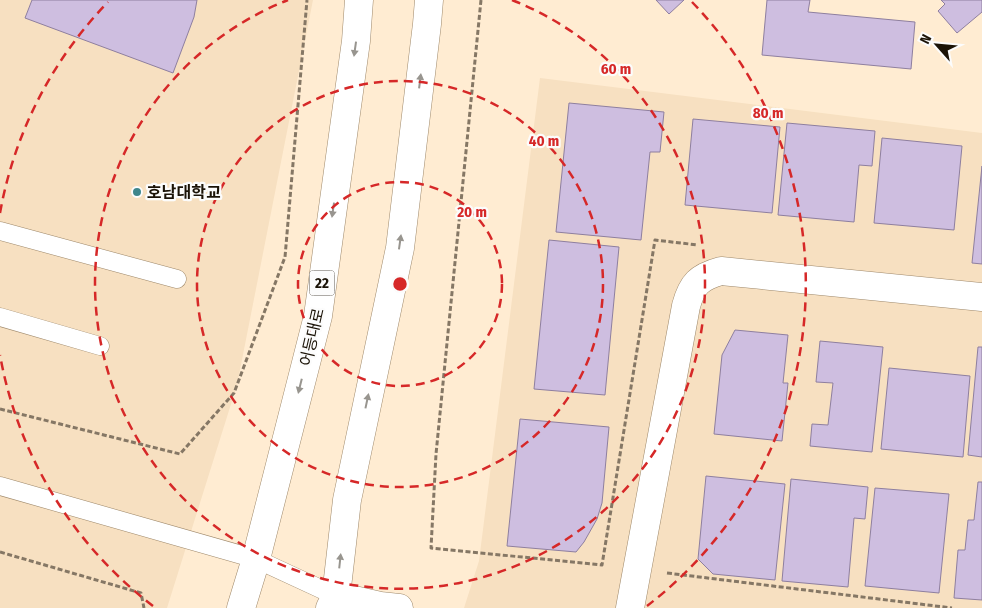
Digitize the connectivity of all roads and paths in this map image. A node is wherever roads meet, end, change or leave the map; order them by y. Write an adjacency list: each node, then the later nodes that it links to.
1 (307, 0): 11 (path)
2 (359, 0): 14 (main road, 어등대로 / 22, one-way to 14)
3 (429, 0): 16 (main road, one-way to 3)
4 (481, 0): 6 (path)
5 (0, 231): 7 (lane)
6 (704, 245)
7 (177, 279)
8 (982, 297): 20 (main road)
9 (0, 317): 10 (lane)
10 (100, 346)
11 (0, 410)
12 (0, 486): 14 (lane)
13 (0, 552): 17 (path)
14 (256, 560): 16 (lane); 18 (main road, 어등대로 / 22)
15 (662, 572): 21 (path)
16 (333, 602): 19 (main road)
17 (144, 608)
18 (241, 608)
19 (399, 608)
20 (630, 608)
21 (952, 608)

